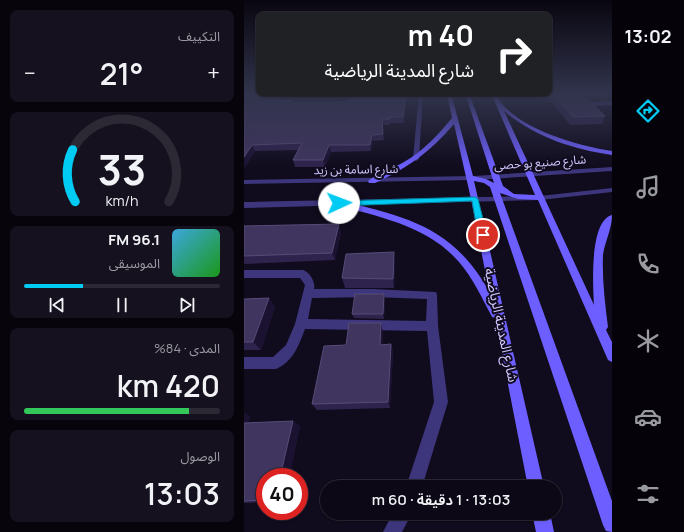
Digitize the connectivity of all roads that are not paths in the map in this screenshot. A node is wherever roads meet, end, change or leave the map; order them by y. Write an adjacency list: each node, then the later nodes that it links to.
1 (419, 118): 7 (street)
2 (475, 118): 10 (main road)
3 (504, 118): 9 (main road)
4 (516, 118): 6 (main road)
5 (455, 119): 7 (main road); 11 (main road, شارع المدينة الرياضية)
6 (612, 153)
7 (416, 159): 12 (main road)
8 (612, 169): 9 (street, شارع صنيع بو حصى)
9 (529, 176): 10 (street, شارع صنيع بو حصى); 16 (main road)
10 (495, 177): 11 (street, شارع صنيع بو حصى); 16 (main road)
11 (469, 178): 12 (street, شارع اسامة بن زيد); 15 (main road); 17 (main road, شارع المدينة الرياضية)
12 (372, 181): 13 (street, شارع اسامة بن زيد)
13 (244, 182)
14 (612, 190): 16 (street)
15 (498, 198): 16 (street); 17 (street); 33 (main road)
16 (540, 198): 26 (main road)
17 (475, 199): 18 (street); 24 (main road, شارع المدينة الرياضية)
18 (339, 203): 19 (street); 24 (main road)
19 (244, 205)
20 (612, 218): 26 (main road)
21 (244, 274): 22 (street)
22 (308, 294): 23 (street); 25 (street)
23 (301, 324): 25 (street); 28 (street)
24 (502, 325): 30 (main road, شارع المدينة الرياضية)
25 (432, 326): 29 (street)
26 (602, 333): 27 (main road)
27 (612, 356)
28 (244, 363)
29 (416, 480)
30 (535, 480)
31 (399, 520): 34 (street)
32 (542, 520): 35 (main road)
33 (612, 526)
34 (392, 532)
35 (545, 532)

